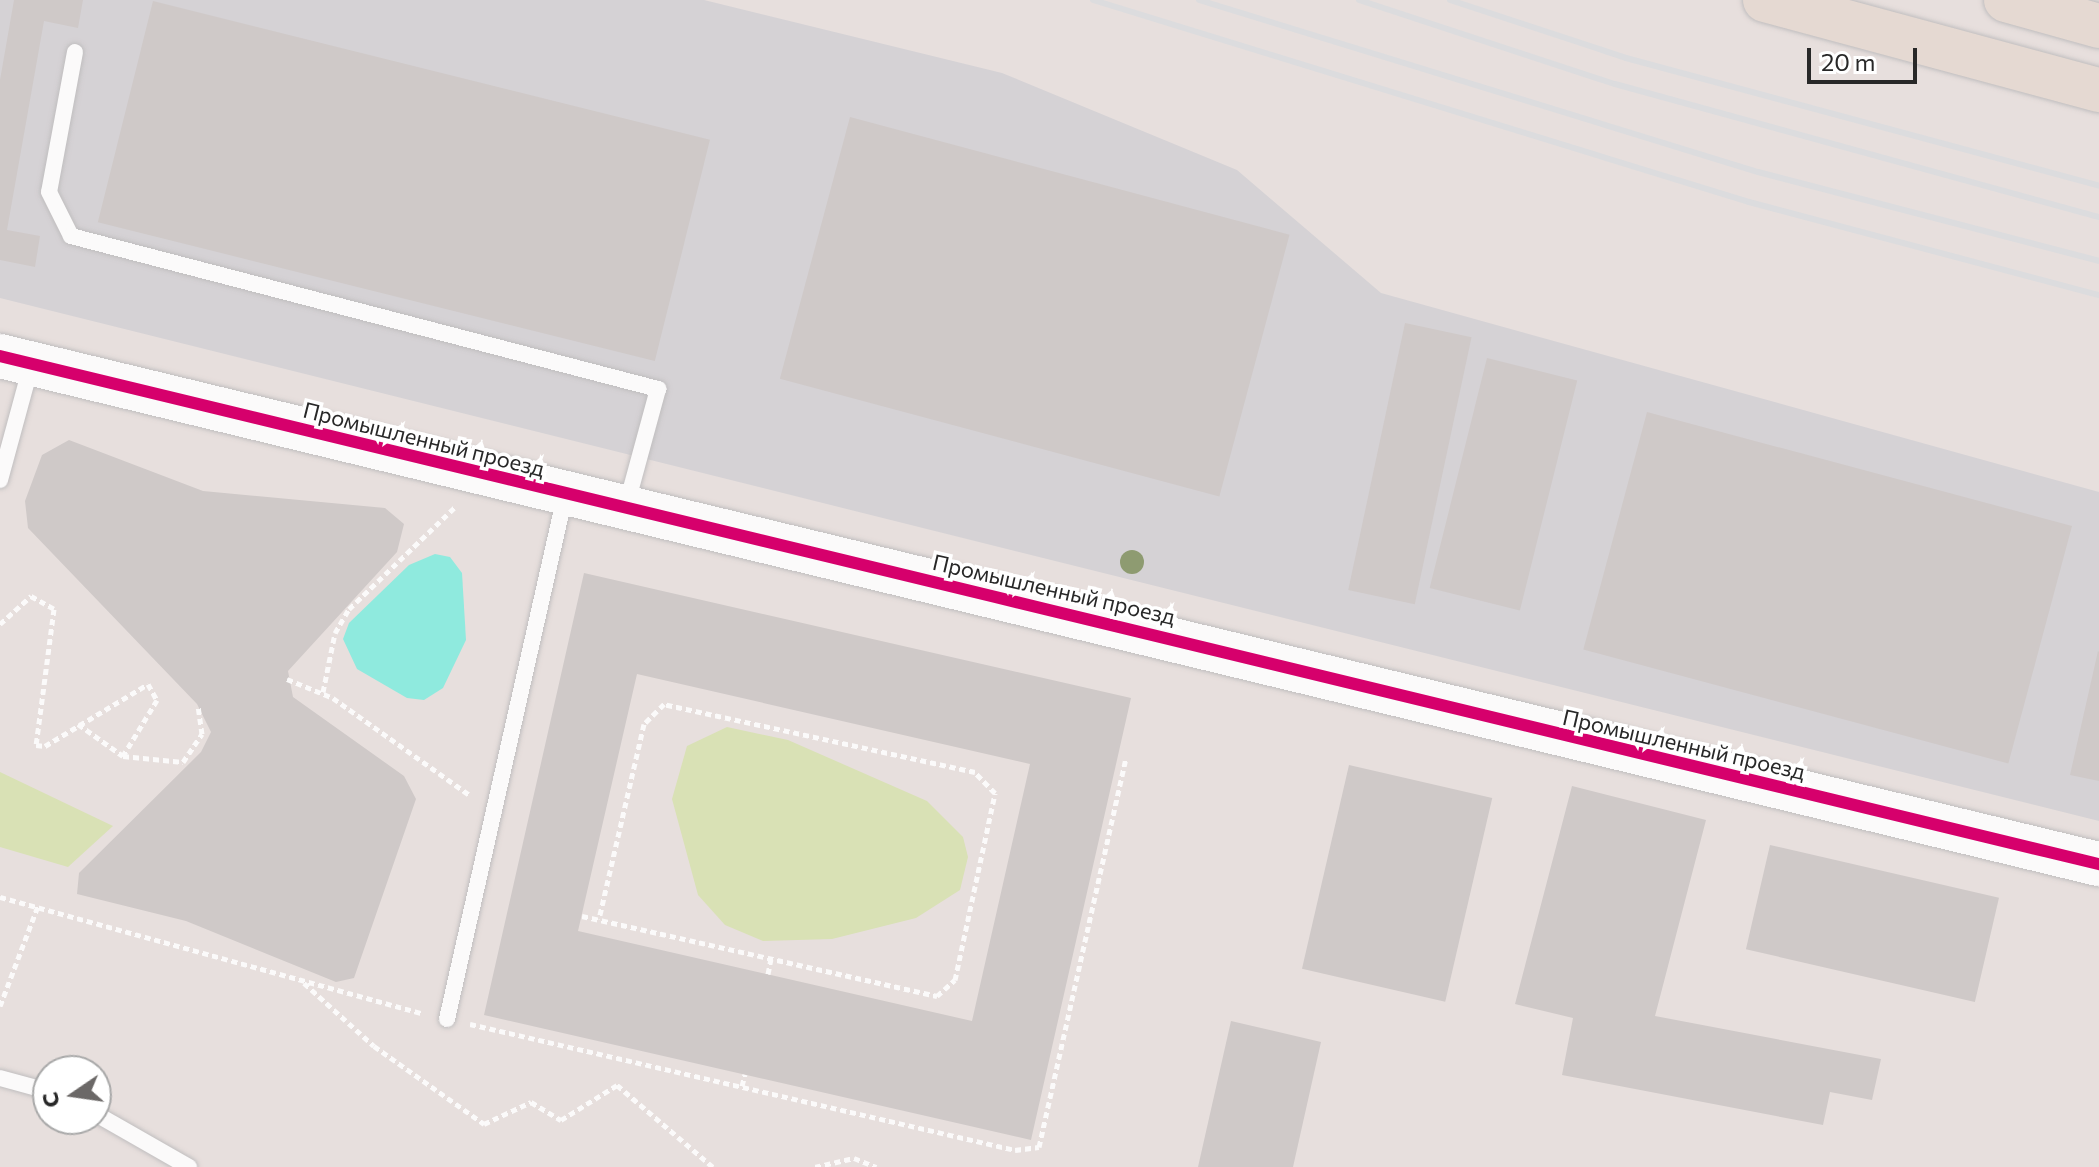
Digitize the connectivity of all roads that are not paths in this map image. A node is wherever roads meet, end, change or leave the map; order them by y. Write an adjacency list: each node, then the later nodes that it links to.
1 (1765, 0): 5 (main road)
2 (2006, 0): 3 (main road)
3 (2099, 26)
4 (75, 52): 9 (lane)
5 (2099, 90)
6 (16, 360): 7 (lane); 8 (street, Промышленный проезд)
7 (0, 480)
8 (565, 494): 9 (street, Промышленный проезд); 11 (lane)
9 (625, 509): 10 (street, Промышленный проезд)
10 (2099, 864)
11 (447, 1019)
12 (0, 1078): 13 (lane)
13 (32, 1087)
14 (112, 1123): 15 (lane)
15 (189, 1167)

